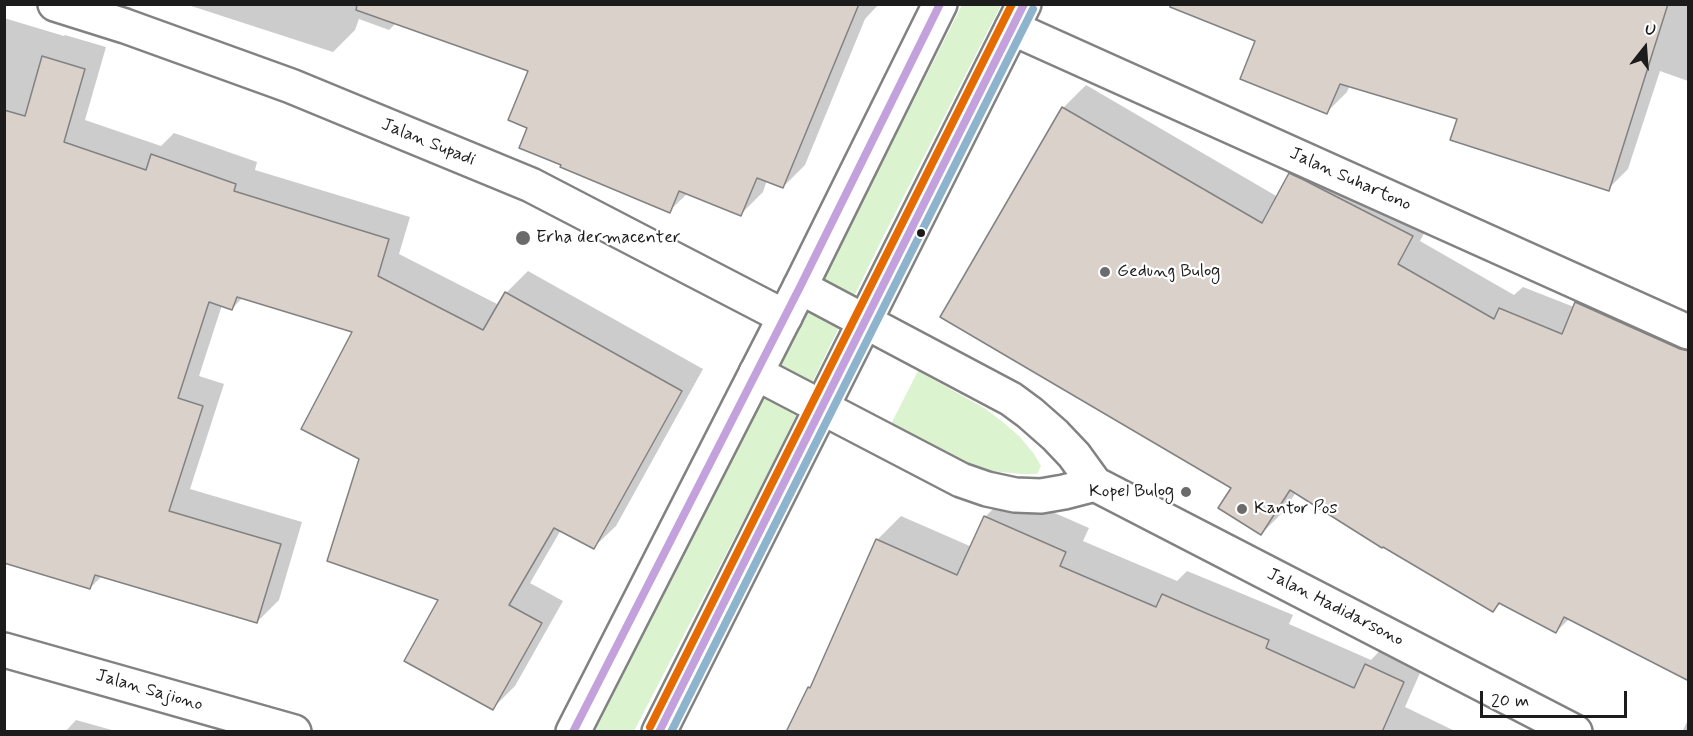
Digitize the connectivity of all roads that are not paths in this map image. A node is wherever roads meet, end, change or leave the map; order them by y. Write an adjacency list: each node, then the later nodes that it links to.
1 (55, 4): 5 (street, Jalan Supadi)
2 (940, 4): 4 (street)
3 (1018, 16): 6 (street); 7 (street, Jalan Suhartono)
4 (800, 287): 5 (street); 6 (street, Jalan Hadidarsono)
5 (785, 317): 8 (street)
6 (864, 322): 9 (street); 10 (street, Jalan Hadidarsono)
7 (1687, 325)
8 (756, 373): 9 (street); 13 (street)
9 (821, 407): 10 (street); 14 (street)
10 (1095, 484): 15 (street, Jalan Hadidarsono)
11 (4, 650): 12 (street, Jalan Sajiono)
12 (294, 732)
13 (573, 732)
14 (659, 732)
15 (1575, 732)

